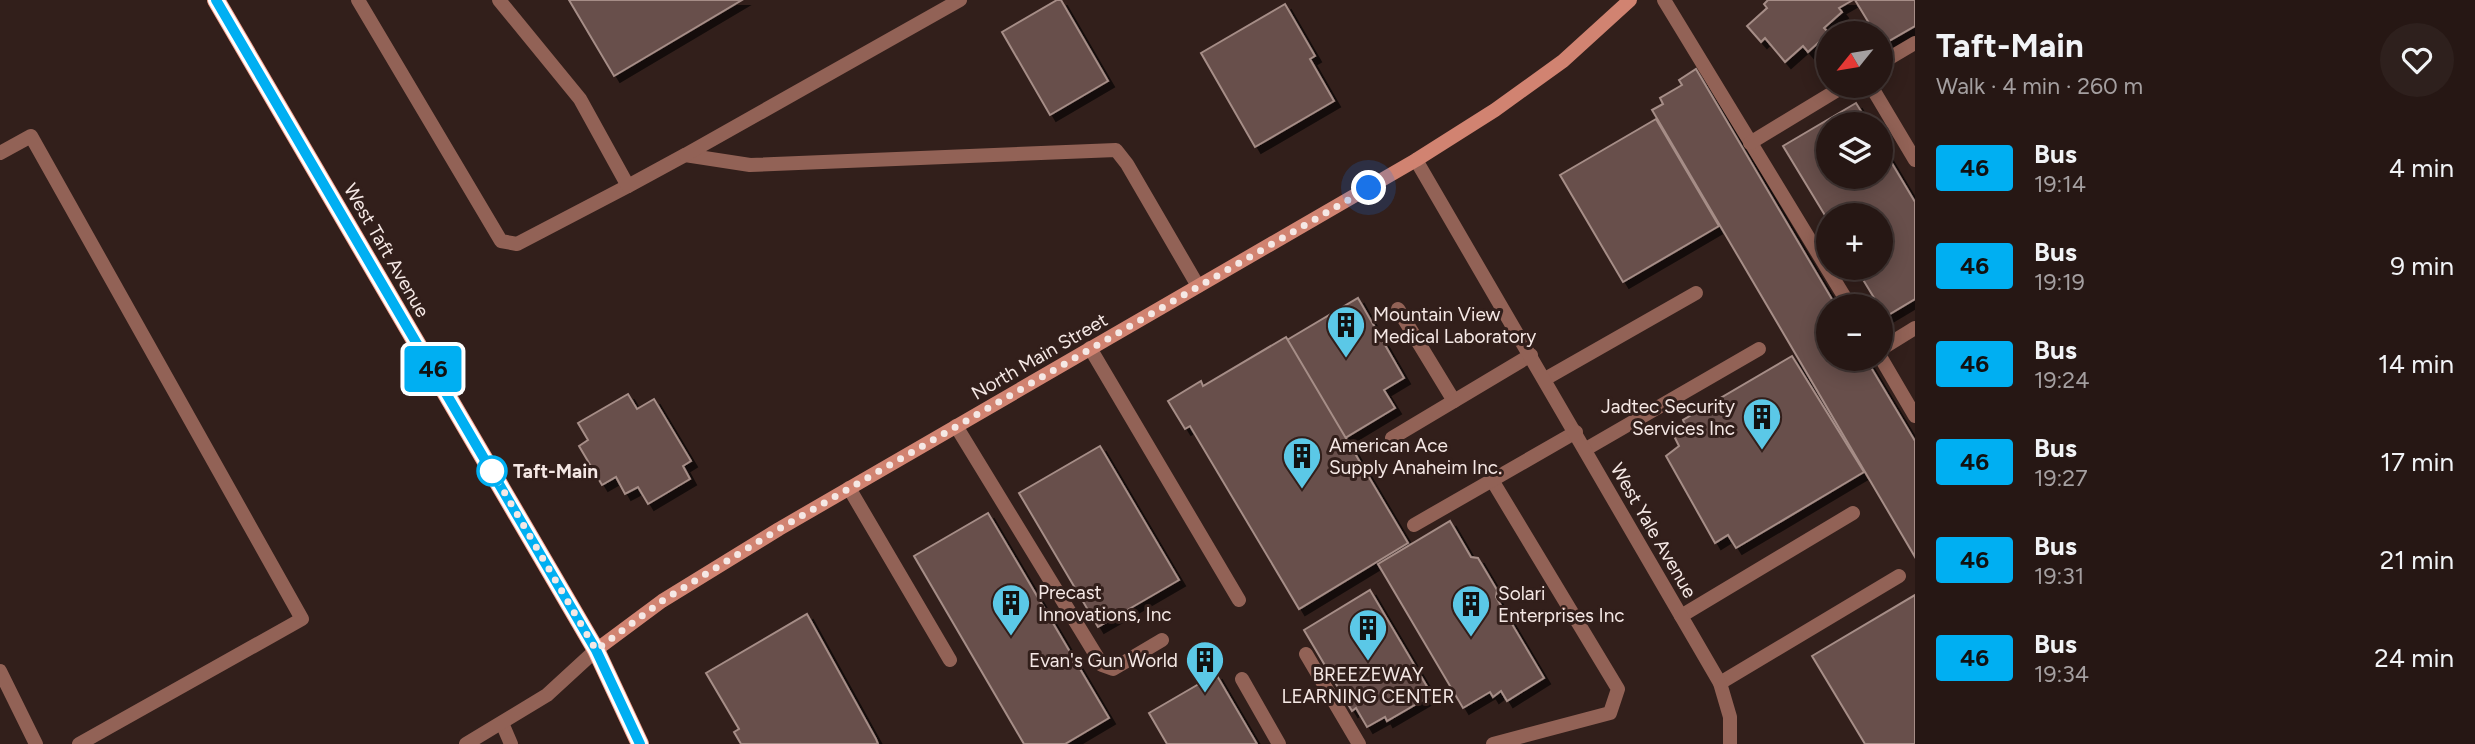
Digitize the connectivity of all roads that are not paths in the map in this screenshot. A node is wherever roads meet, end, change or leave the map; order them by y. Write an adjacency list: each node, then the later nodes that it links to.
1 (216, 0): 42 (main road, West Taft Avenue)
2 (358, 0): 16 (street)
3 (499, 0): 16 (street)
4 (960, 0): 13 (street)
5 (1630, 0): 14 (main road, North Main Street)
6 (1664, 0): 11 (street)
7 (1915, 43): 8 (street)
8 (1894, 55)
9 (1824, 98): 11 (street)
10 (1878, 98): 15 (street)
11 (1751, 143): 19 (street)
12 (0, 153): 50 (street)
13 (685, 155): 16 (street); 17 (street)
14 (1416, 160): 17 (main road, North Main Street); 25 (street, West Yale Avenue)
15 (1915, 160)
16 (628, 186)
17 (1198, 286): 23 (main road, North Main Street)
18 (1696, 293): 27 (street)
19 (1843, 294)
20 (1398, 309): 28 (street)
21 (1915, 328): 22 (street)
22 (1893, 342)
23 (1090, 348): 30 (main road, North Main Street); 39 (street)
24 (1759, 349): 33 (street)
25 (1531, 355): 27 (street, West Yale Avenue); 28 (street)
26 (1889, 371): 29 (street)
27 (1545, 379): 31 (street, West Yale Avenue)
28 (1454, 401): 32 (street)
29 (1915, 415)
30 (956, 426): 35 (main road, North Main Street); 41 (street)
31 (1576, 432): 33 (street, West Yale Avenue); 34 (street)
32 (1392, 438)
33 (1586, 449): 40 (street, West Yale Avenue)
34 (1492, 480): 37 (street); 56 (street)
35 (849, 488): 42 (main road, North Main Street); 44 (street)
36 (1853, 513): 40 (street)
37 (1414, 525)
38 (1899, 576): 47 (street)
39 (1239, 600)
40 (1681, 616): 47 (street, West Yale Avenue)
41 (1162, 640)
42 (596, 650): 48 (street, North Main Street); 53 (main road, West Taft Avenue)
43 (1306, 654): 55 (street)
44 (950, 660)
45 (0, 671): 49 (street)
46 (1242, 679): 54 (street)
47 (1720, 683): 57 (street, West Yale Avenue)
48 (502, 723): 51 (street, North Main Street); 52 (street)
49 (36, 744)
50 (79, 744)
51 (466, 744)
52 (511, 744)
53 (640, 744)
54 (1279, 744)
55 (1359, 744)
56 (1493, 744)
57 (1730, 744)

